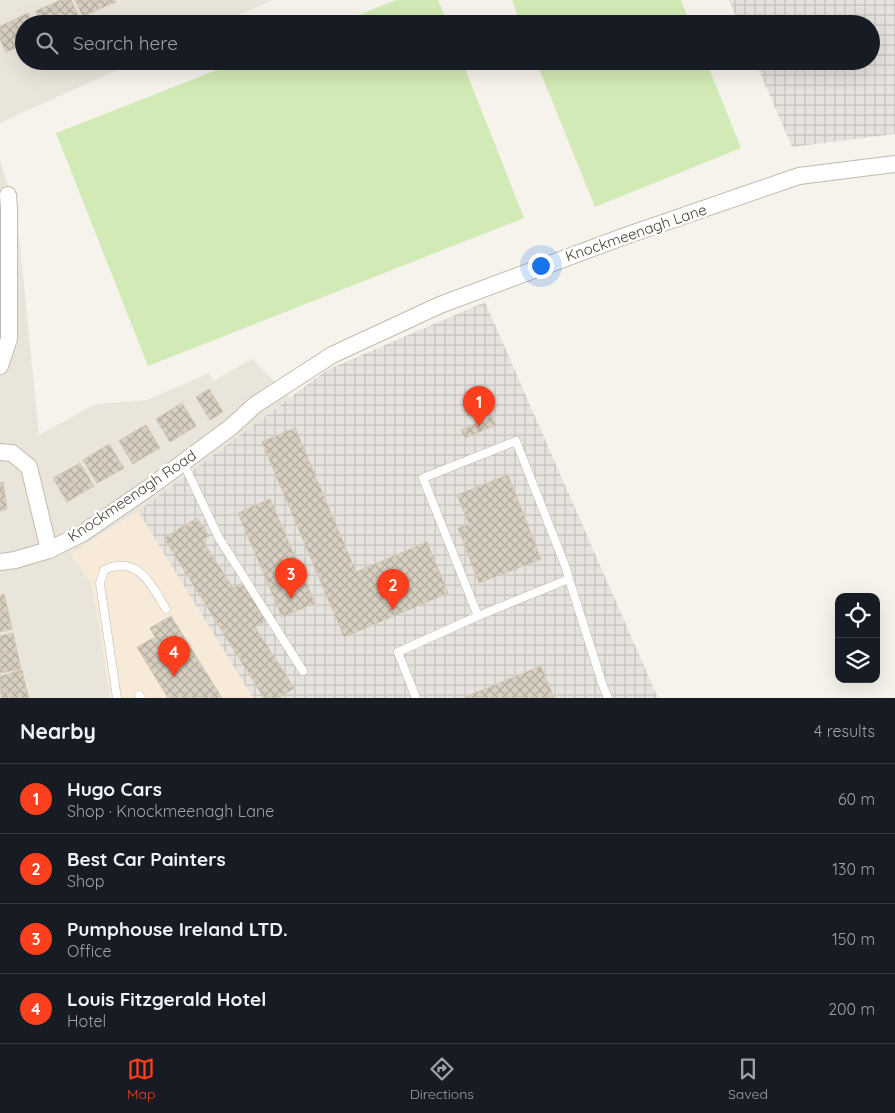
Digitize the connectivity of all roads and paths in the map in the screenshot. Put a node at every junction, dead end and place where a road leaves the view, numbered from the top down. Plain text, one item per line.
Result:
1 (895, 164) edge
2 (8, 195) dead end
3 (0, 366) edge
4 (231, 427) joint
5 (0, 452) edge
6 (183, 462) junction
7 (49, 550) junction
8 (0, 562) edge
9 (569, 579) junction
10 (166, 609) dead end
11 (478, 616) junction
12 (303, 671) dead end
13 (117, 698) edge
14 (416, 698) edge
15 (608, 698) edge

1 - 4 street, Knockmeenagh Lane
2 - 3 street
4 - 6 street, Knockmeenagh Road
5 - 7 street
6 - 7 street, Knockmeenagh Road
6 - 12 lane
7 - 8 street, Knockmeenagh Road
9 - 11 lane
9 - 11 lane
9 - 15 lane
10 - 13 lane
11 - 14 lane

